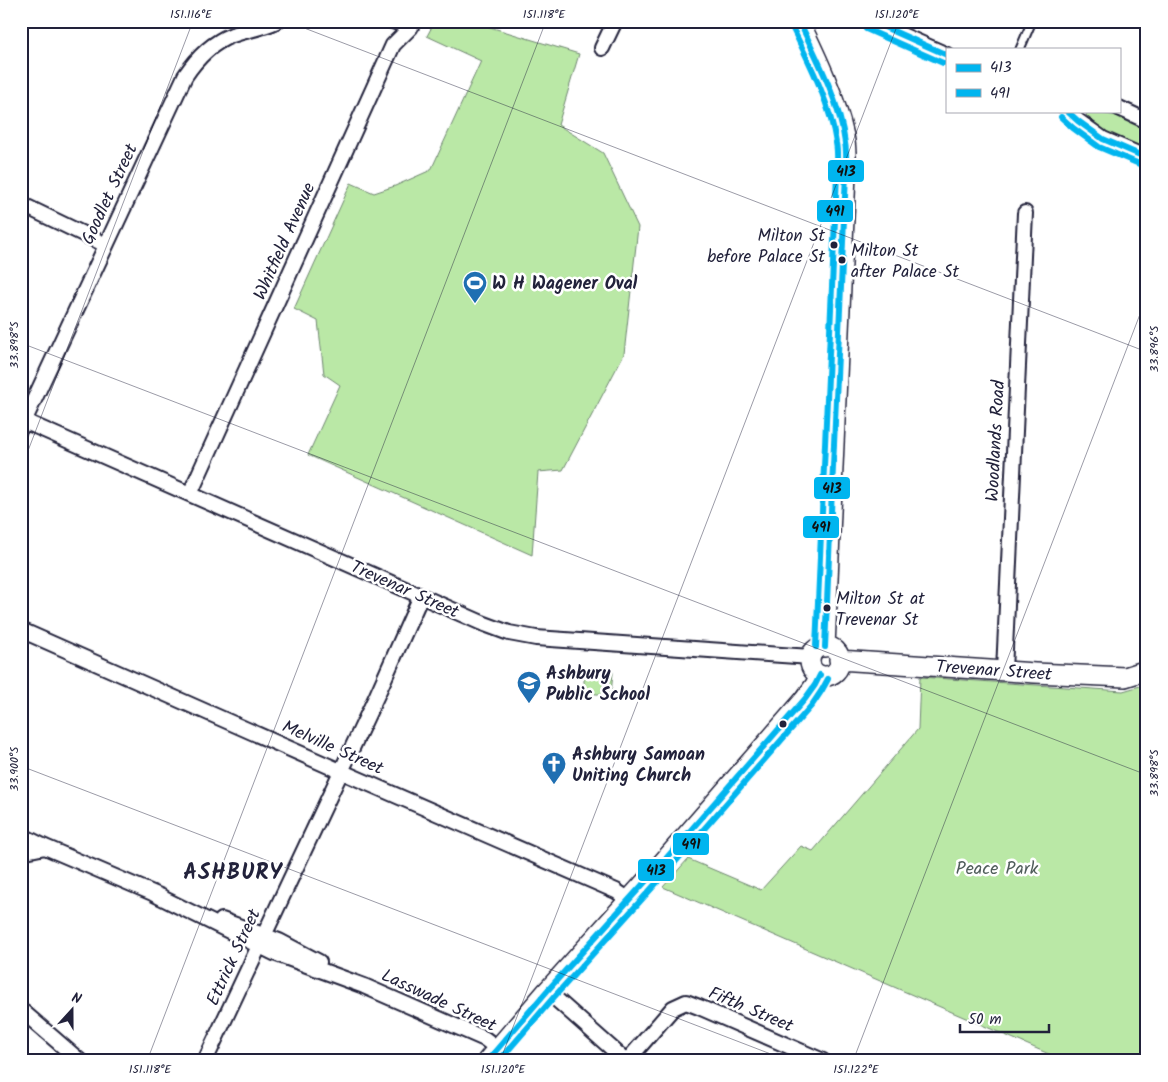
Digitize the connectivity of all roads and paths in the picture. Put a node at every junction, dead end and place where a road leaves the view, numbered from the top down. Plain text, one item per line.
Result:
1 (277, 21) edge
2 (392, 21) edge
3 (615, 21) edge
4 (799, 21) edge
5 (870, 21) edge
6 (1032, 21) edge
7 (413, 24) edge
8 (602, 48) dead end
9 (1020, 48) edge
10 (946, 55) edge
11 (1120, 108) edge
12 (1068, 112) edge
13 (1147, 121) edge
14 (1147, 158) edge
15 (21, 204) edge
16 (1025, 213) dead end
17 (106, 245) junction
18 (23, 425) edge
19 (190, 494) junction
20 (421, 596) junction
21 (21, 630) edge
22 (818, 652) junction
23 (839, 660) junction
24 (1004, 670) junction
25 (1147, 670) edge
26 (820, 675) junction
27 (340, 771) junction
28 (21, 835) edge
29 (45, 848) junction
30 (21, 852) edge
31 (628, 899) junction
32 (261, 941) junction
33 (547, 991) junction
34 (21, 1010) edge
35 (493, 1055) edge
36 (80, 1061) edge
37 (205, 1061) edge
38 (626, 1061) edge
39 (823, 1061) edge

1 - 17 street, Goodlet Street
2 - 7 street, Whitfield Avenue
3 - 8 street
4 - 22 main road
5 - 10 street
6 - 9 lane
7 - 19 street, Whitfield Avenue
11 - 13 street
12 - 14 street
15 - 17 street
16 - 24 street, Woodlands Road
17 - 18 street, Goodlet Street
18 - 19 street, Trevenar Street
19 - 20 street, Trevenar Street
20 - 22 street, Trevenar Street
20 - 27 street, Ettrick Street
21 - 27 street, Melville Street
22 - 23 main road
22 - 26 main road
23 - 24 main road, Trevenar Street
23 - 26 main road
24 - 25 main road, Trevenar Street
26 - 31 main road
27 - 31 street, Melville Street
27 - 32 street, Ettrick Street
28 - 29 street, Lasswade Street
29 - 30 street
29 - 32 street, Lasswade Street
31 - 33 main road
32 - 35 street, Lasswade Street
32 - 37 street, Ettrick Street
33 - 35 main road
33 - 38 street
34 - 36 street
38 - 39 street, Fifth Street

